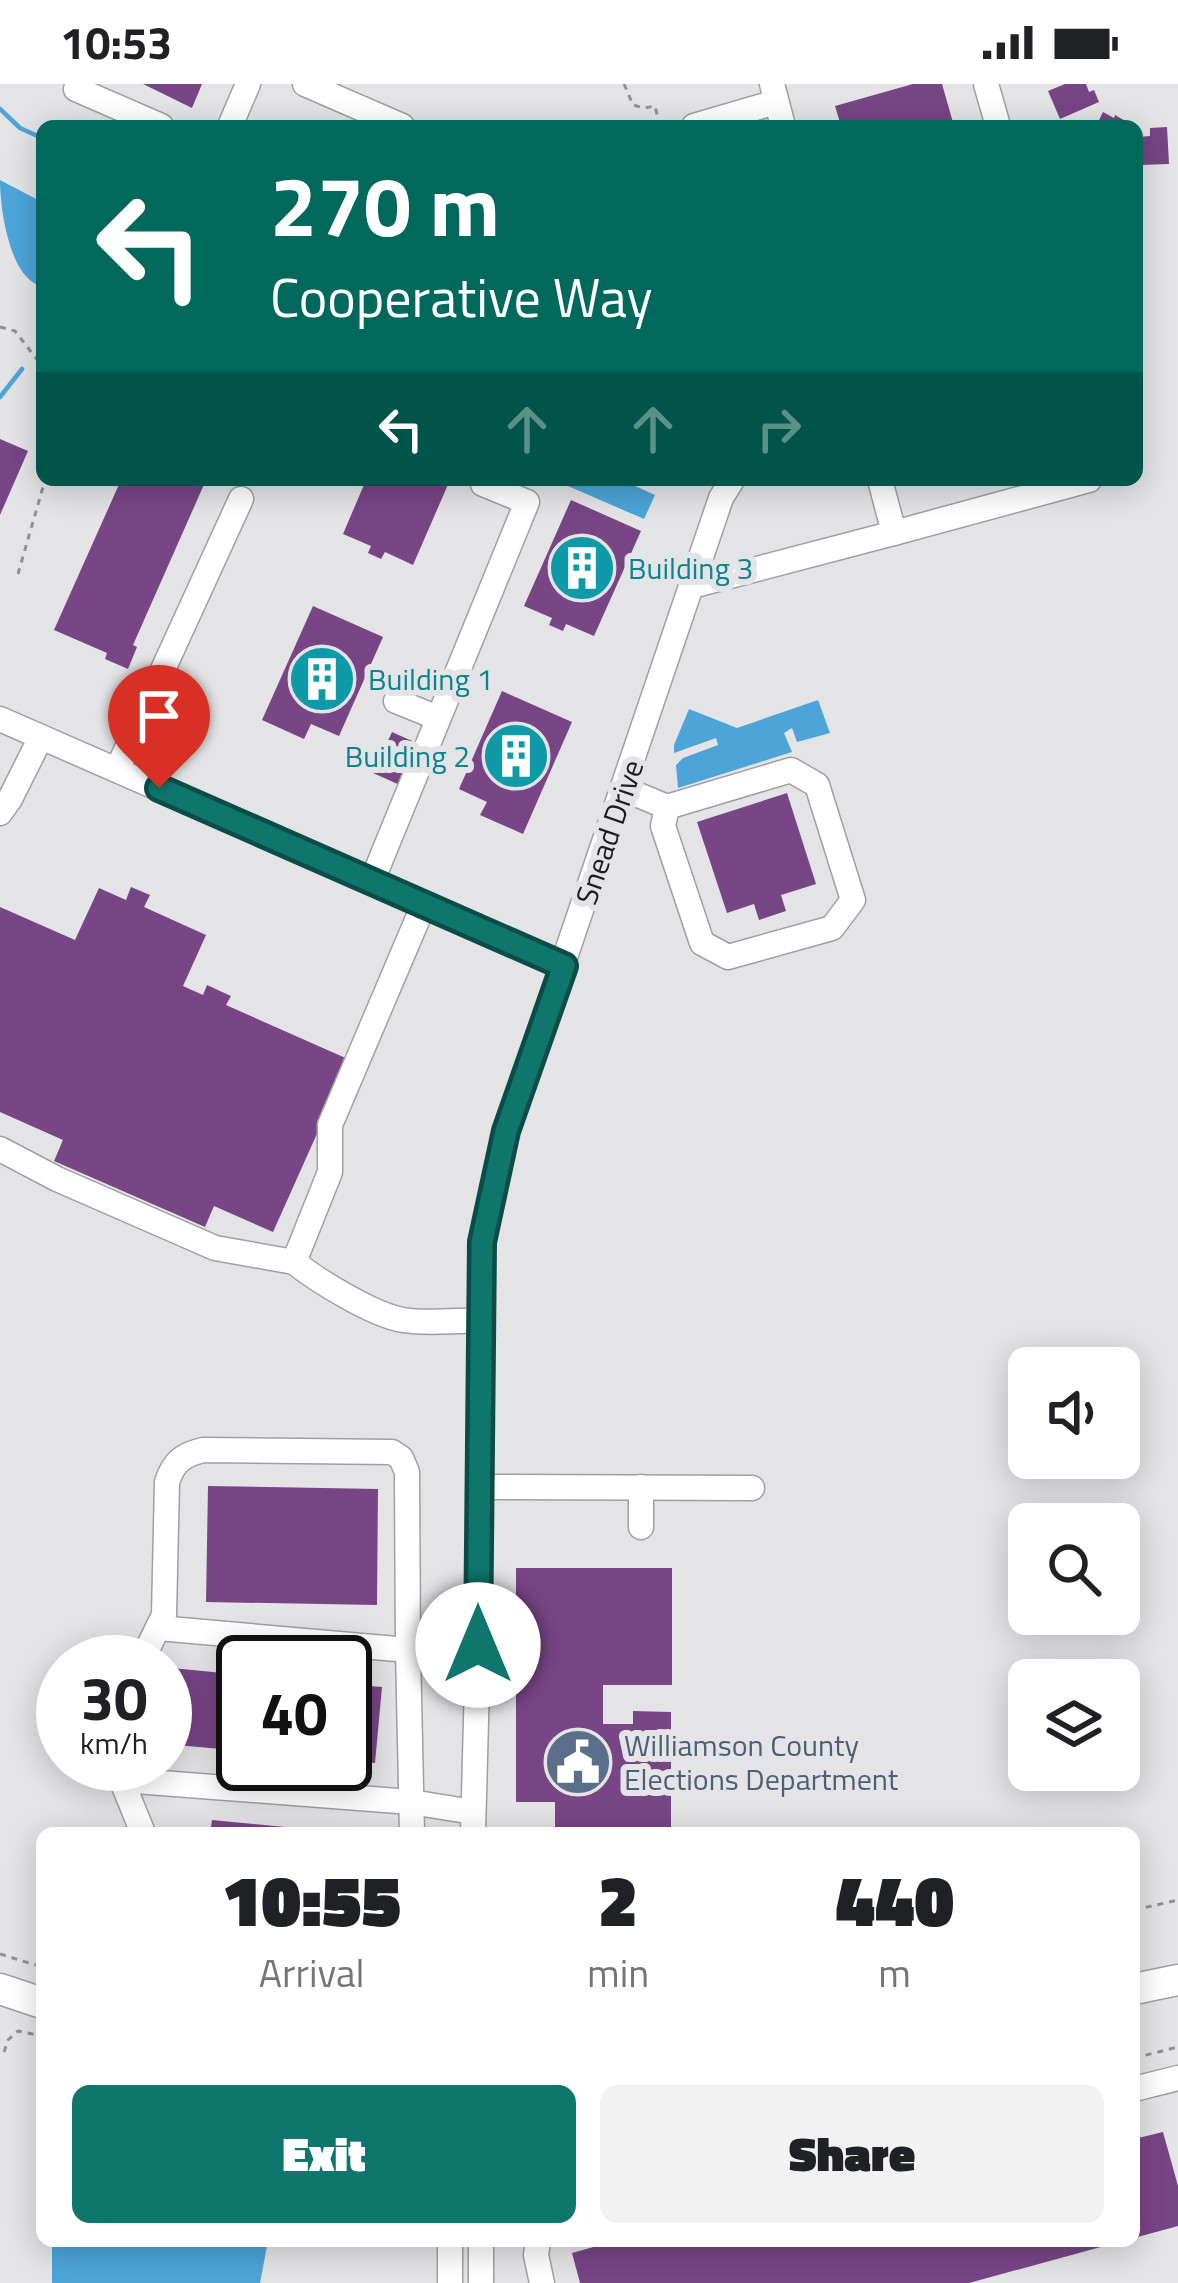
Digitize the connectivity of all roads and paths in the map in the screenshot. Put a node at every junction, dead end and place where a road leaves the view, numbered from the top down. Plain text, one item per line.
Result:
1 (248, 84) edge
2 (305, 84) edge
3 (624, 84) edge
4 (986, 84) edge
5 (73, 86) edge
6 (777, 104) edge
7 (148, 120) edge
8 (233, 120) edge
9 (388, 120) edge
10 (658, 120) edge
11 (717, 120) edge
12 (996, 120) edge
13 (0, 327) edge
14 (36, 358) edge
15 (43, 486) edge
16 (488, 486) edge
17 (728, 486) edge
18 (882, 486) edge
19 (1067, 486) edge
20 (241, 499) dead end
21 (894, 533) junction
22 (17, 574) dead end
23 (692, 586) junction
24 (396, 701) dead end
25 (438, 718) junction
26 (0, 719) edge
27 (40, 737) junction
28 (117, 770) junction
29 (624, 788) junction
30 (667, 807) junction
31 (0, 813) edge
32 (372, 881) junction
33 (424, 904) junction
34 (564, 966) junction
35 (0, 1149) edge
36 (294, 1262) junction
37 (480, 1321) junction
38 (479, 1487) junction
39 (641, 1487) junction
40 (752, 1488) dead end
41 (641, 1527) dead end
42 (158, 1628) junction
43 (154, 1635) edge
44 (478, 1645) junction
45 (408, 1650) junction
46 (192, 1779) edge
47 (126, 1791) edge
48 (412, 1802) junction
49 (473, 1822) edge
50 (141, 1827) edge
51 (412, 1827) edge
52 (1178, 1900) edge
53 (1140, 1909) edge
54 (0, 1954) edge
55 (36, 1964) edge
56 (1178, 1980) edge
57 (1140, 1988) edge
58 (1, 1993) edge
59 (36, 2002) edge
60 (36, 2035) edge
61 (1178, 2047) edge
62 (4, 2052) dead end
63 (1140, 2056) edge
64 (1178, 2078) edge
65 (1140, 2088) edge
66 (450, 2247) edge
67 (481, 2247) edge
68 (537, 2247) edge
69 (450, 2283) edge
70 (481, 2283) edge
71 (542, 2283) edge

1 - 8 street
2 - 9 street
3 - 10 path
4 - 12 street
5 - 7 street
6 - 11 street
13 - 14 path
15 - 22 path
16 - 25 street
17 - 23 street, Snead Drive
18 - 21 street
19 - 21 street
20 - 28 street
21 - 23 street
23 - 29 street, Snead Drive
24 - 25 street
25 - 32 street
26 - 27 street
27 - 28 street
27 - 31 street
28 - 32 street
29 - 30 street
29 - 34 street, Snead Drive
30 - 30 street
32 - 33 street
33 - 34 street
33 - 36 street
34 - 37 street, Snead Drive
35 - 36 street
36 - 37 street
37 - 38 street, Snead Drive
38 - 39 street
38 - 44 street, Snead Drive
39 - 40 street
39 - 41 street
42 - 43 street
42 - 45 street
42 - 45 street
44 - 45 street
44 - 49 street, Snead Drive
45 - 48 street
46 - 48 street
47 - 50 street
48 - 49 street
48 - 51 street
52 - 53 path
54 - 55 path
56 - 57 main road
58 - 59 main road
60 - 62 path
61 - 63 path
64 - 65 street
66 - 69 street
67 - 70 street
68 - 71 street

